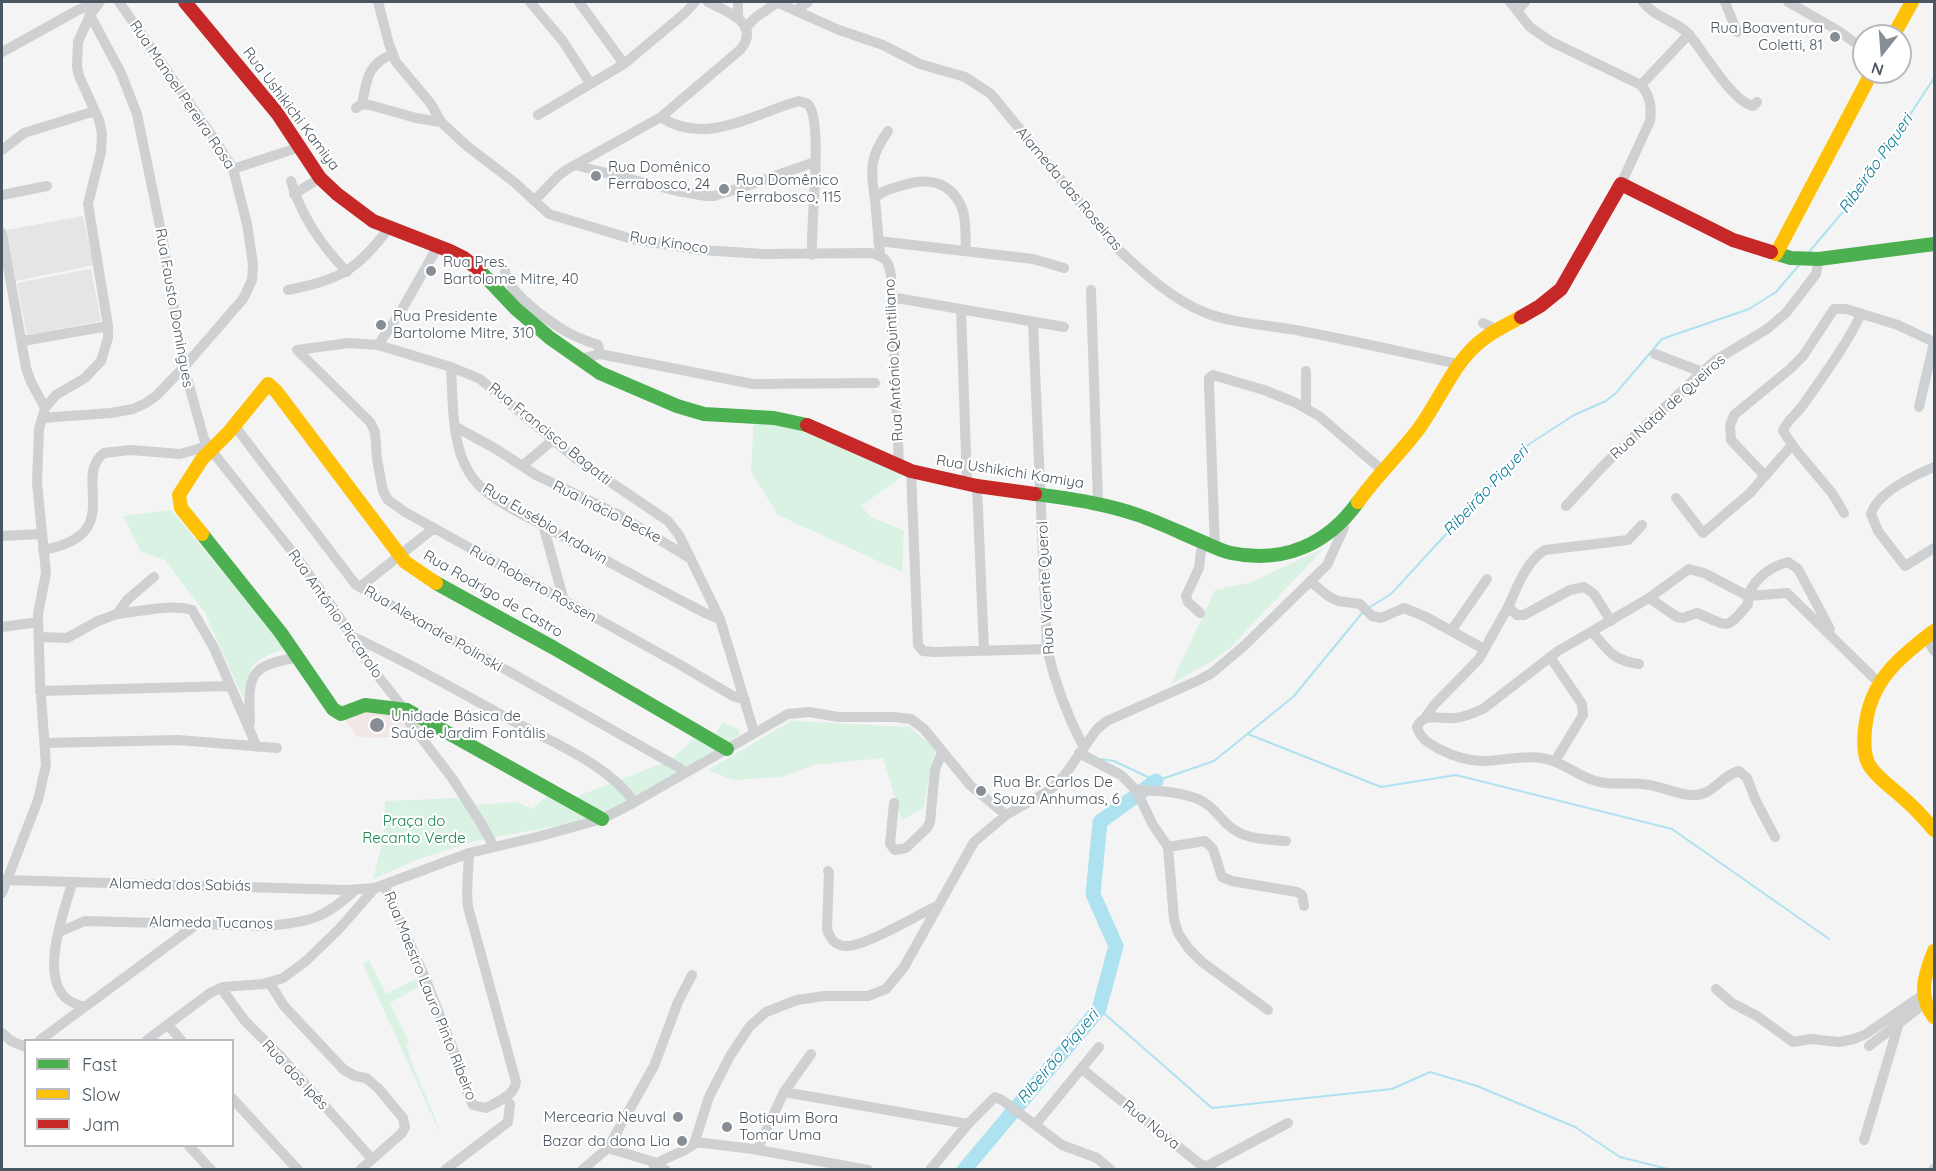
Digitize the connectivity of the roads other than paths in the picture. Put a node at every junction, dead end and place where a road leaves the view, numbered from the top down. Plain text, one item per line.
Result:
1 (99, 2) edge
2 (119, 2) edge
3 (185, 2) edge
4 (378, 2) edge
5 (530, 2) edge
6 (579, 2) edge
7 (695, 2) edge
8 (708, 2) edge
9 (738, 2) edge
10 (777, 2) edge
11 (808, 2) edge
12 (1525, 2) edge
13 (1643, 2) edge
14 (1725, 2) edge
15 (1788, 2) edge
16 (1912, 2) edge
17 (1513, 6) edge
18 (796, 10) junction
19 (90, 15) junction
20 (738, 17) junction
21 (1900, 24) edge
22 (745, 28) junction
23 (1737, 33) dead end
24 (1689, 34) junction
25 (1852, 41) edge
26 (2, 52) edge
27 (392, 54) junction
28 (624, 64) junction
29 (590, 83) junction
30 (1866, 84) edge
31 (1641, 85) junction
32 (1757, 102) dead end
33 (95, 111) junction
34 (538, 115) dead end
35 (661, 117) junction
36 (441, 122) junction
37 (888, 131) dead end
38 (300, 147) junction
39 (2, 150) edge
40 (815, 162) junction
41 (575, 165) junction
42 (233, 169) junction
43 (320, 178) junction
44 (291, 181) dead end
45 (1621, 184) junction
46 (47, 186) dead end
47 (294, 194) junction
48 (2, 195) edge
49 (875, 199) junction
50 (534, 201) junction
51 (389, 228) junction
52 (2, 233) edge
53 (878, 241) junction
54 (1935, 244) edge
55 (438, 246) junction
56 (966, 250) junction
57 (1776, 254) junction
58 (812, 255) junction
59 (880, 255) junction
60 (1817, 259) junction
61 (1064, 268) dead end
62 (505, 271) dead end
63 (347, 272) junction
64 (288, 290) dead end
65 (1091, 290) dead end
66 (891, 297) junction
67 (961, 309) junction
68 (1861, 314) junction
69 (1033, 323) junction
70 (1483, 323) dead end
71 (108, 326) junction
72 (1064, 327) dead end
73 (1496, 329) junction
74 (22, 341) junction
75 (1935, 342) edge
76 (378, 345) junction
77 (600, 354) junction
78 (1655, 354) dead end
79 (580, 359) junction
80 (1459, 364) junction
81 (183, 368) junction
82 (451, 368) junction
83 (1306, 371) dead end
84 (1702, 372) junction
85 (875, 383) dead end
86 (1919, 407) dead end
87 (1306, 408) junction
88 (43, 413) junction
89 (234, 425) junction
90 (374, 427) joint
91 (456, 427) junction
92 (553, 440) junction
93 (1792, 445) junction
94 (210, 448) junction
95 (522, 466) junction
96 (1935, 466) edge
97 (905, 468) junction
98 (1382, 470) junction
99 (1765, 476) junction
100 (972, 485) junction
101 (1042, 495) junction
102 (1676, 498) dead end
103 (1098, 503) junction
104 (1566, 506) dead end
105 (1844, 513) dead end
106 (1343, 520) junction
107 (543, 525) junction
108 (1642, 525) dead end
109 (434, 528) junction
110 (42, 534) junction
111 (2, 536) edge
112 (1208, 546) junction
113 (1935, 548) edge
114 (43, 550) junction
115 (401, 556) junction
116 (691, 559) junction
117 (154, 577) dead end
118 (1487, 579) dead end
119 (1310, 581) junction
120 (360, 587) junction
121 (1748, 596) junction
122 (1649, 598) junction
123 (564, 601) junction
124 (1508, 607) junction
125 (1200, 613) dead end
126 (117, 614) junction
127 (720, 619) junction
128 (1611, 621) junction
129 (38, 622) junction
130 (2, 627) edge
131 (1451, 631) junction
132 (1592, 632) junction
133 (1930, 635) edge
134 (351, 636) junction
135 (39, 637) junction
136 (1836, 640) junction
137 (1047, 649) junction
138 (1484, 649) junction
139 (984, 651) junction
140 (1935, 651) edge
141 (299, 657) junction
142 (1550, 657) junction
143 (1640, 664) dead end
144 (1879, 683) junction
145 (230, 686) junction
146 (40, 690) junction
147 (745, 700) junction
148 (403, 710) junction
149 (1425, 718) junction
150 (250, 730) junction
151 (754, 732) junction
152 (45, 743) junction
153 (257, 747) junction
154 (277, 748) dead end
155 (727, 749) junction
156 (1081, 750) junction
157 (942, 752) junction
158 (1555, 761) junction
159 (685, 772) junction
160 (1136, 790) junction
161 (634, 802) junction
162 (894, 803) dead end
163 (1006, 815) junction
164 (602, 819) junction
165 (1935, 830) edge
166 (1775, 837) dead end
167 (1286, 841) dead end
168 (494, 847) junction
169 (1168, 847) junction
170 (469, 853) junction
171 (828, 871) dead end
172 (6, 880) junction
173 (72, 883) junction
174 (380, 887) junction
175 (355, 890) junction
176 (2, 893) edge
177 (937, 906) junction
178 (1304, 906) dead end
179 (197, 924) junction
180 (59, 932) junction
181 (1935, 951) edge
182 (692, 975) dead end
183 (269, 982) junction
184 (221, 988) junction
185 (1716, 989) dead end
186 (1924, 999) junction
187 (84, 1007) junction
188 (1269, 1010) dead end
189 (1935, 1017) edge
190 (1899, 1023) junction
191 (168, 1026) junction
192 (2, 1033) edge
193 (43, 1039) edge
194 (150, 1039) edge
195 (179, 1039) edge
196 (6, 1044) edge
197 (1869, 1046) dead end
198 (24, 1047) edge
199 (1099, 1047) dead end
200 (811, 1054) dead end
201 (1082, 1069) junction
202 (784, 1092) junction
203 (234, 1100) edge
204 (510, 1104) dead end
205 (1288, 1123) dead end
206 (968, 1124) junction
207 (1035, 1125) junction
208 (1864, 1140) dead end
209 (695, 1142) junction
210 (190, 1147) edge
211 (608, 1148) junction
212 (758, 1150) junction
213 (372, 1159) junction
214 (658, 1167) edge
215 (211, 1170) edge
216 (298, 1170) edge
217 (360, 1170) edge
218 (445, 1170) edge
219 (582, 1170) edge
220 (868, 1170) edge
221 (930, 1170) edge
222 (1112, 1170) edge

1 - 19 street
1 - 26 street
2 - 42 street, Rua Manoel Pereira Rosa
3 - 38 main road, Rua Ushikichi Kamiya
4 - 27 street, Rua Kinoco
5 - 29 street
6 - 28 street
7 - 28 street
8 - 20 street
9 - 20 street
10 - 18 street, Alameda das Roseiras
10 - 22 street
11 - 18 street
12 - 17 street
13 - 24 street
14 - 23 street
15 - 25 street
16 - 21 main road
17 - 31 street
18 - 80 street, Alameda das Roseiras
19 - 33 street
19 - 81 street, Rua Fausto Domingues
20 - 22 street
22 - 35 street
24 - 31 street
24 - 32 street
27 - 36 street, Rua Kinoco
27 - 36 street
28 - 29 street
29 - 34 street
30 - 57 main road
31 - 45 street
33 - 39 street
33 - 71 street
35 - 40 street
35 - 41 street
36 - 50 street, Rua Kinoco
37 - 49 street, Rua Antônio Quintiliano
38 - 42 street
38 - 43 main road, Rua Ushikichi Kamiya
40 - 41 street
40 - 58 street
41 - 50 street
42 - 81 street, Rua Manoel Pereira Rosa
43 - 47 street
43 - 51 main road, Rua Ushikichi Kamiya
44 - 47 street
45 - 57 main road
45 - 73 main road, Rua Ushikichi Kamiya
46 - 48 street
47 - 63 street
49 - 53 street, Rua Antônio Quintiliano
49 - 56 street
50 - 58 street, Rua Kinoco
51 - 55 main road, Rua Ushikichi Kamiya
51 - 63 street
52 - 74 street
53 - 56 street
53 - 59 street, Rua Antônio Quintiliano
54 - 60 main road
55 - 76 street
55 - 79 main road, Rua Ushikichi Kamiya
56 - 61 street
57 - 60 main road
58 - 59 street
59 - 66 street, Rua Antônio Quintiliano
60 - 84 street, Rua Natal de Queiros
62 - 77 street
63 - 64 street
65 - 103 street
66 - 67 street
66 - 97 street, Rua Antônio Quintiliano
67 - 69 street
67 - 100 street
68 - 75 street
68 - 93 street
68 - 99 street
69 - 72 street
69 - 101 street, Rua Vicente Querol
70 - 73 street
71 - 74 street
71 - 88 street
73 - 80 main road, Rua Ushikichi Kamiya
74 - 88 street
75 - 86 street
76 - 82 street, Rua Francisco Bagatti
76 - 90 street, Rua Francisco Bagatti
77 - 79 street
77 - 85 street
78 - 84 street
79 - 97 main road, Rua Ushikichi Kamiya
80 - 98 main road, Rua Ushikichi Kamiya
81 - 88 street, Rua Manoel Pereira Rosa
81 - 94 street, Rua Fausto Domingues
82 - 91 street, Rua Eusébio Ardavin
82 - 92 street, Rua Francisco Bagatti
83 - 87 street
84 - 104 street, Rua Natal de Queiros
87 - 98 street
87 - 112 street
88 - 110 street
89 - 94 main road
89 - 115 main road, Rua Rodrigo de Castro
89 - 120 street, Rua Alexandre Polinski
90 - 109 street, Rua Roberto Rossen
91 - 95 street, Rua Inácio Becke
91 - 107 street, Rua Eusébio Ardavin
92 - 95 street
92 - 116 street, Rua Francisco Bagatti
93 - 99 street
93 - 105 street
94 - 114 street
94 - 134 street, Rua Antônio Piccarolo
94 - 141 main road
95 - 116 street, Rua Inácio Becke
96 - 113 street
97 - 100 main road, Rua Ushikichi Kamiya
97 - 139 street, Rua Antônio Quintiliano
98 - 106 main road, Rua Ushikichi Kamiya
99 - 102 street
100 - 101 main road, Rua Ushikichi Kamiya
100 - 139 street
101 - 103 main road, Rua Ushikichi Kamiya
101 - 137 street, Rua Vicente Querol
103 - 112 main road, Rua Ushikichi Kamiya
106 - 112 main road, Rua Ushikichi Kamiya
106 - 119 street
107 - 123 street
107 - 127 street, Rua Eusébio Ardavin
108 - 124 street
109 - 115 street
109 - 123 street, Rua Roberto Rossen
110 - 111 street
110 - 114 street
112 - 125 street
114 - 129 street
115 - 120 street
115 - 155 main road, Rua Rodrigo de Castro
116 - 127 street
117 - 126 street
118 - 131 street
119 - 131 street
119 - 156 street
120 - 159 street, Rua Alexandre Polinski
121 - 122 street
121 - 122 street
121 - 136 street
121 - 136 street
122 - 128 street
123 - 147 street, Rua Roberto Rossen
124 - 128 street
124 - 138 street
126 - 135 street
126 - 145 street
127 - 147 street
128 - 132 street
129 - 130 street
129 - 135 street
131 - 138 street
132 - 142 street
132 - 143 street
133 - 140 street
133 - 144 main road
134 - 148 street, Rua Antônio Piccarolo
134 - 161 street
135 - 146 street
136 - 144 street
137 - 139 street
137 - 156 street, Rua Vicente Querol
138 - 149 street
141 - 148 main road
141 - 150 street
142 - 149 street
142 - 158 street
144 - 165 main road
145 - 146 street
145 - 150 street
146 - 152 street
147 - 151 street
148 - 164 main road
148 - 168 street, Rua Antônio Piccarolo
149 - 158 street
150 - 153 street
151 - 155 street
151 - 157 street
152 - 153 street
152 - 172 street
153 - 154 street
155 - 159 street
156 - 160 street
156 - 163 street
157 - 162 street
157 - 163 street
158 - 166 street
159 - 161 street
160 - 167 street
160 - 169 street
161 - 164 street
163 - 177 street
164 - 168 street
168 - 170 street
169 - 178 street
169 - 188 street
170 - 174 street
170 - 174 street, Rua Maestro Lauro Pinto Ribeiro
171 - 177 street
172 - 173 street, Alameda dos Sabiás
172 - 176 street
173 - 175 street, Alameda dos Sabiás
173 - 180 street
174 - 175 street, Alameda dos Sabiás
174 - 183 street
175 - 179 street, Alameda Tucanos
177 - 209 street
179 - 180 street, Alameda Tucanos
179 - 187 street
180 - 187 street
181 - 186 main road
182 - 211 street
183 - 184 street
183 - 213 street
184 - 191 street
184 - 213 street, Rua dos Ipês
185 - 186 street
186 - 189 main road
186 - 190 street
187 - 193 street
190 - 197 street
190 - 208 street
191 - 194 street
191 - 195 street
192 - 196 street
196 - 198 street
199 - 201 street
200 - 202 street
201 - 205 street, Rua Nova
201 - 207 street
202 - 206 street
202 - 212 street
203 - 216 street
204 - 218 street
206 - 207 street
206 - 221 street
207 - 222 street
209 - 212 street
209 - 214 street
210 - 215 street
211 - 214 street
211 - 219 street
212 - 220 street
213 - 217 street

